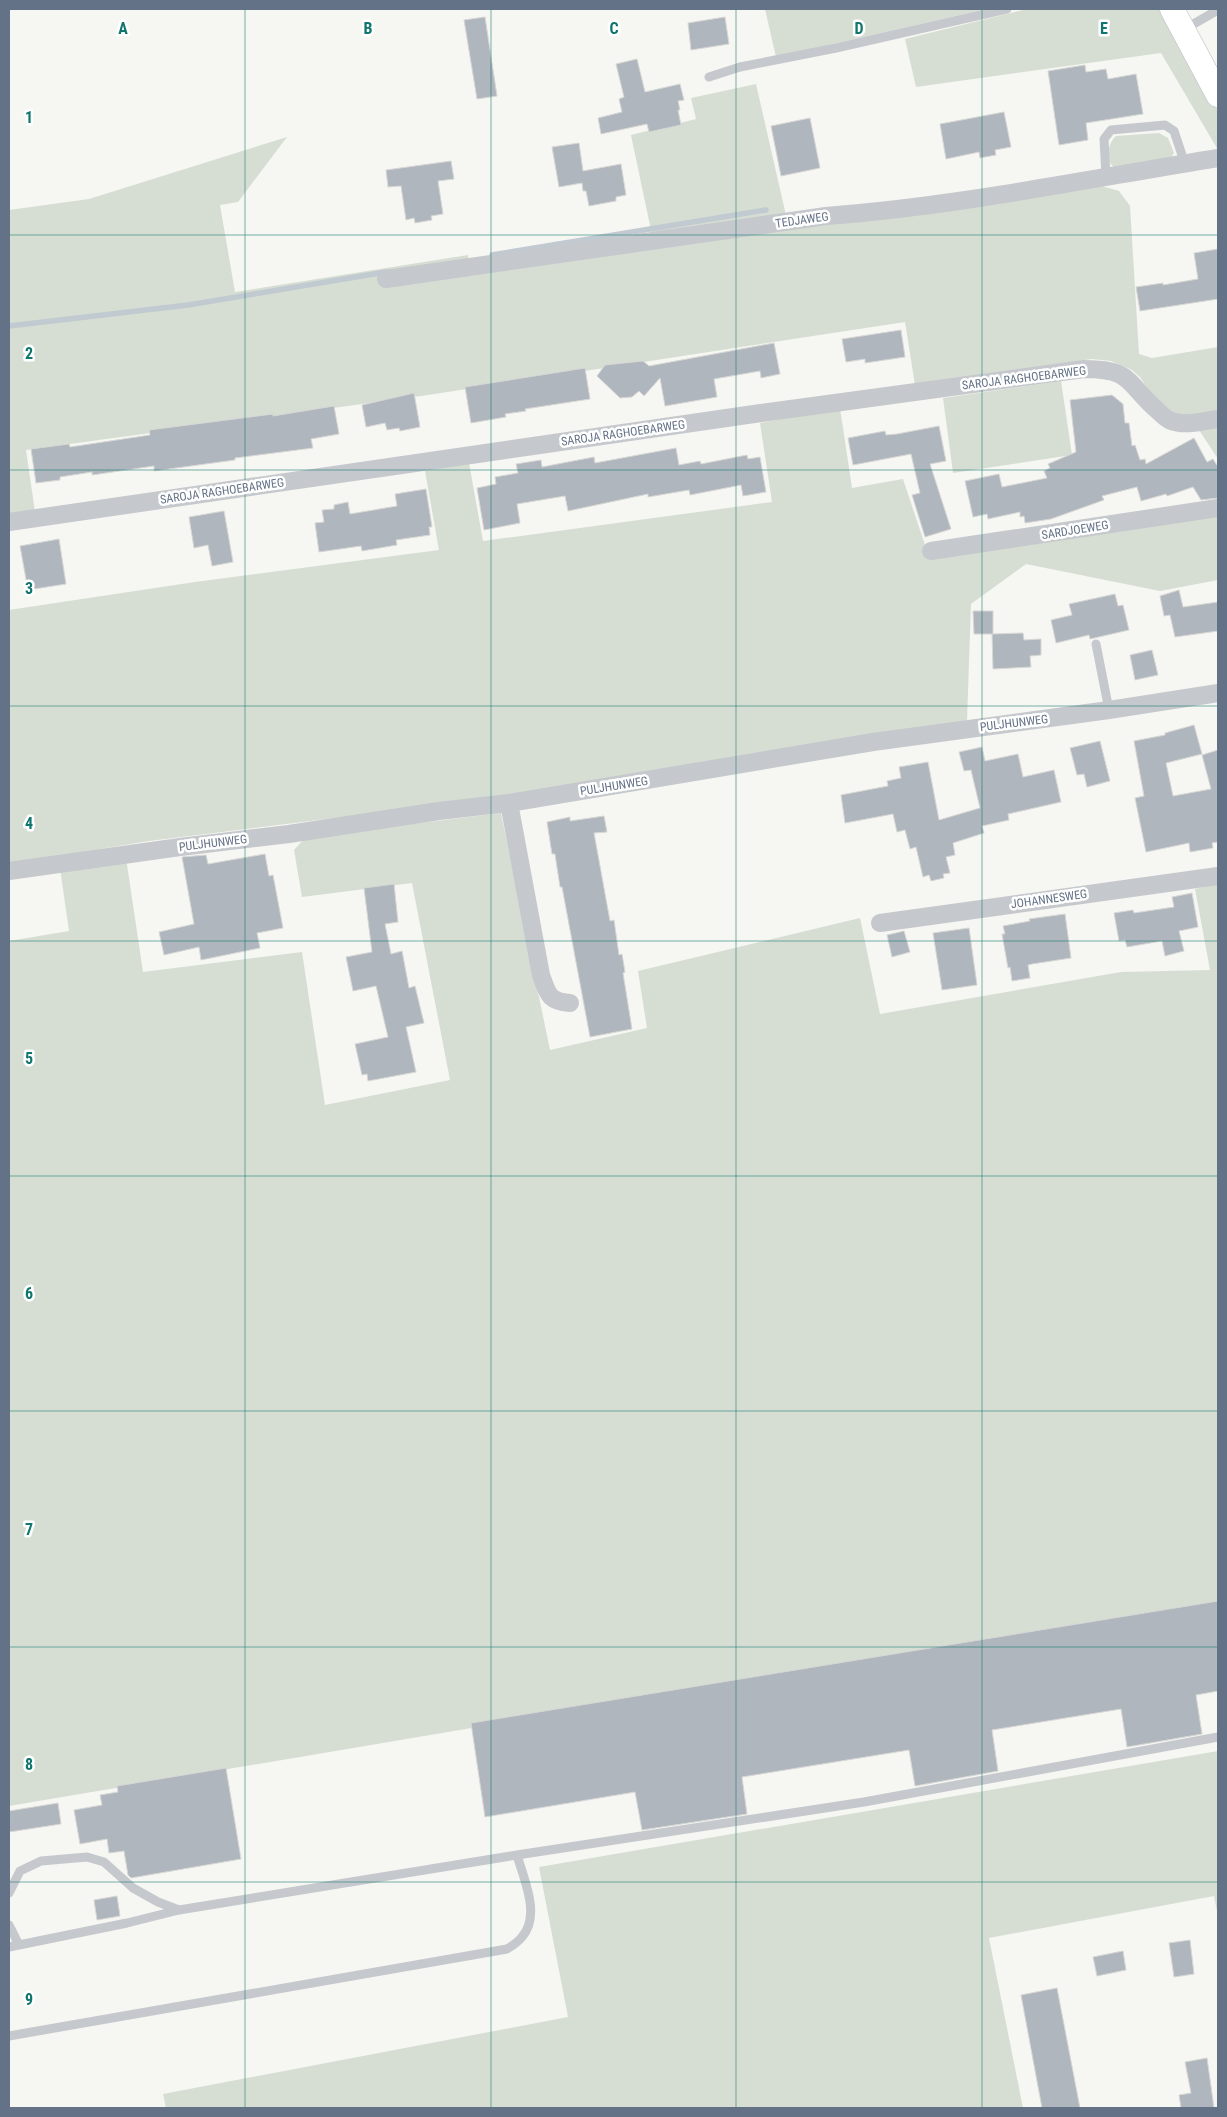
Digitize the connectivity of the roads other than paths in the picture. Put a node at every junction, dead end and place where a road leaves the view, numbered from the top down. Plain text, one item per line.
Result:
1 (1007, 9) edge
2 (1172, 9) edge
3 (1218, 10) edge
4 (1183, 30) junction
5 (709, 77) dead end
6 (1217, 90) edge
7 (1218, 158) edge
8 (1185, 164) junction
9 (1106, 176) junction
10 (386, 279) dead end
11 (1218, 419) edge
12 (1218, 508) edge
13 (9, 522) edge
14 (931, 551) dead end
15 (1096, 644) dead end
16 (1218, 693) edge
17 (1109, 710) junction
18 (509, 803) junction
19 (9, 871) edge
20 (1218, 876) edge
21 (880, 923) dead end
22 (570, 1003) dead end
23 (1218, 1737) edge
24 (517, 1855) junction
25 (9, 1893) edge
26 (179, 1910) junction
27 (9, 1926) edge
28 (18, 1945) junction
29 (9, 1947) edge
30 (9, 2036) edge

1 - 5 lane
2 - 4 street
3 - 4 lane
4 - 6 street
7 - 8 street, TEDJAWEG
8 - 9 street, TEDJAWEG
8 - 9 lane
9 - 10 street, TEDJAWEG
11 - 13 street, SAROJA RAGHOEBARWEG
12 - 14 street, SARDJOEWEG
15 - 17 lane
16 - 17 street, PULJHUNWEG
17 - 18 street, PULJHUNWEG
18 - 19 street, PULJHUNWEG
18 - 22 street
20 - 21 street, JOHANNESWEG
23 - 24 lane
24 - 26 lane
24 - 30 lane
25 - 26 lane
26 - 28 lane
27 - 28 lane
28 - 29 lane

